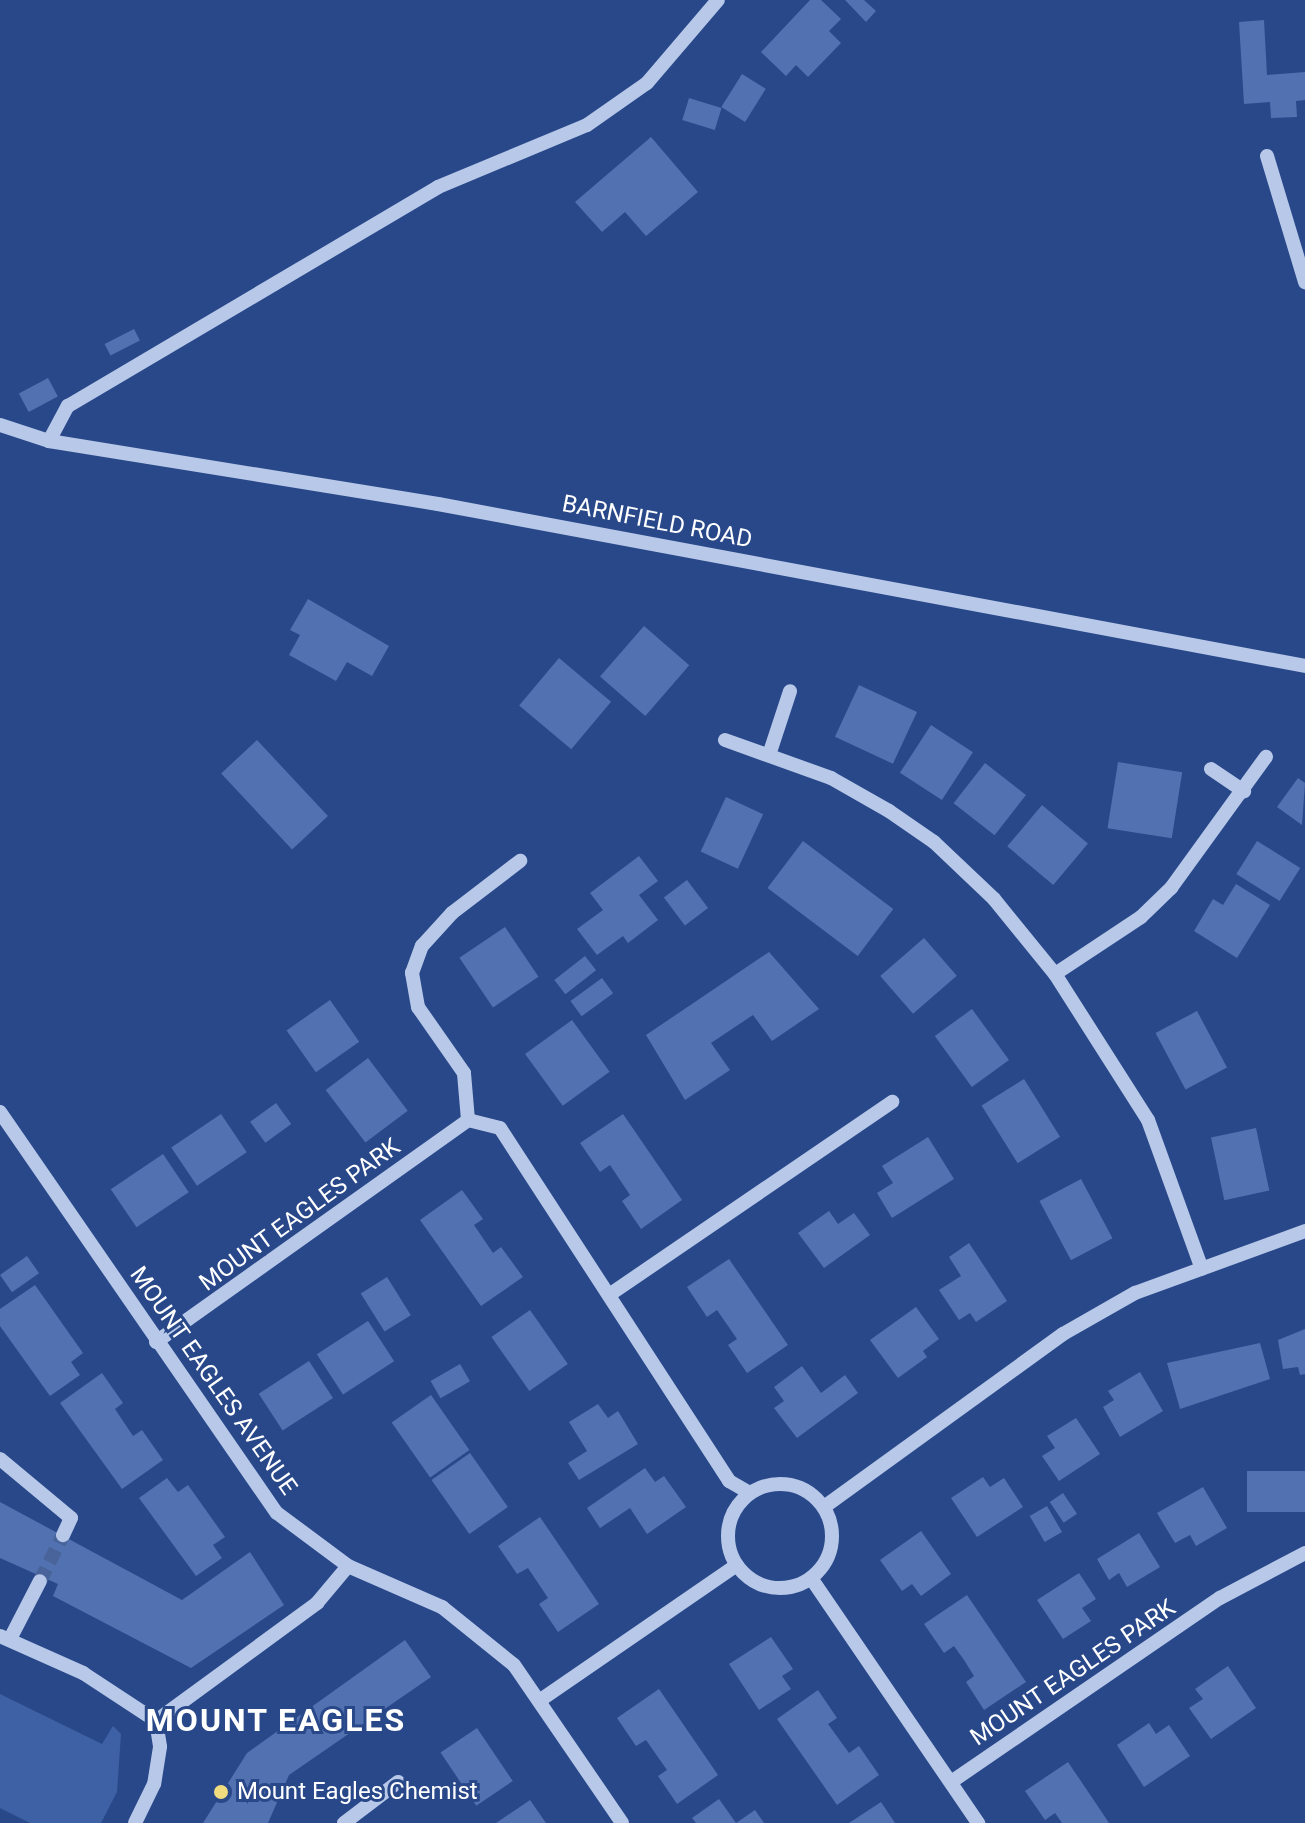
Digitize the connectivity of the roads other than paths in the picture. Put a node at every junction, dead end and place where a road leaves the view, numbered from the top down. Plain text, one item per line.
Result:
1 (718, 0) edge
2 (1267, 156) dead end
3 (1305, 282) edge
4 (0, 425) edge
5 (49, 441) junction
6 (1305, 666) edge
7 (790, 691) dead end
8 (725, 740) dead end
9 (770, 752) junction
10 (1266, 757) dead end
11 (1211, 769) dead end
12 (1244, 791) junction
13 (520, 861) dead end
14 (1055, 974) junction
15 (892, 1102) dead end
16 (3, 1119) edge
17 (468, 1120) junction
18 (1305, 1231) edge
19 (1202, 1269) junction
20 (609, 1295) junction
21 (156, 1342) junction
22 (0, 1459) edge
23 (750, 1493) junction
24 (824, 1507) junction
25 (63, 1535) tunnel mouth
26 (1305, 1553) edge
27 (737, 1565) junction
28 (348, 1566) junction
29 (811, 1578) junction
30 (40, 1581) tunnel mouth
31 (5, 1638) edge
32 (539, 1701) junction
33 (156, 1721) junction
34 (398, 1782) dead end
35 (951, 1782) junction
36 (135, 1823) edge
37 (344, 1823) edge
38 (622, 1823) edge
39 (978, 1823) edge

1 - 5 street
2 - 3 street
4 - 5 street, BARNFIELD ROAD
5 - 6 street, BARNFIELD ROAD
7 - 9 street
8 - 9 street
9 - 14 street
10 - 12 street
11 - 12 street
12 - 14 street
13 - 17 street
14 - 19 street
15 - 20 street
16 - 21 street, MOUNT EAGLES AVENUE
17 - 20 street
17 - 21 street, MOUNT EAGLES PARK
18 - 19 street
19 - 24 street
20 - 23 street
21 - 28 street, MOUNT EAGLES AVENUE
22 - 25 street
23 - 24 street
23 - 27 street
24 - 29 street
26 - 35 street, MOUNT EAGLES PARK
27 - 29 street
27 - 32 street
28 - 32 street, MOUNT EAGLES AVENUE
28 - 33 street
29 - 35 street
30 - 31 street
31 - 33 street
32 - 38 street, MOUNT EAGLES AVENUE
33 - 36 street
34 - 37 street
35 - 39 street

